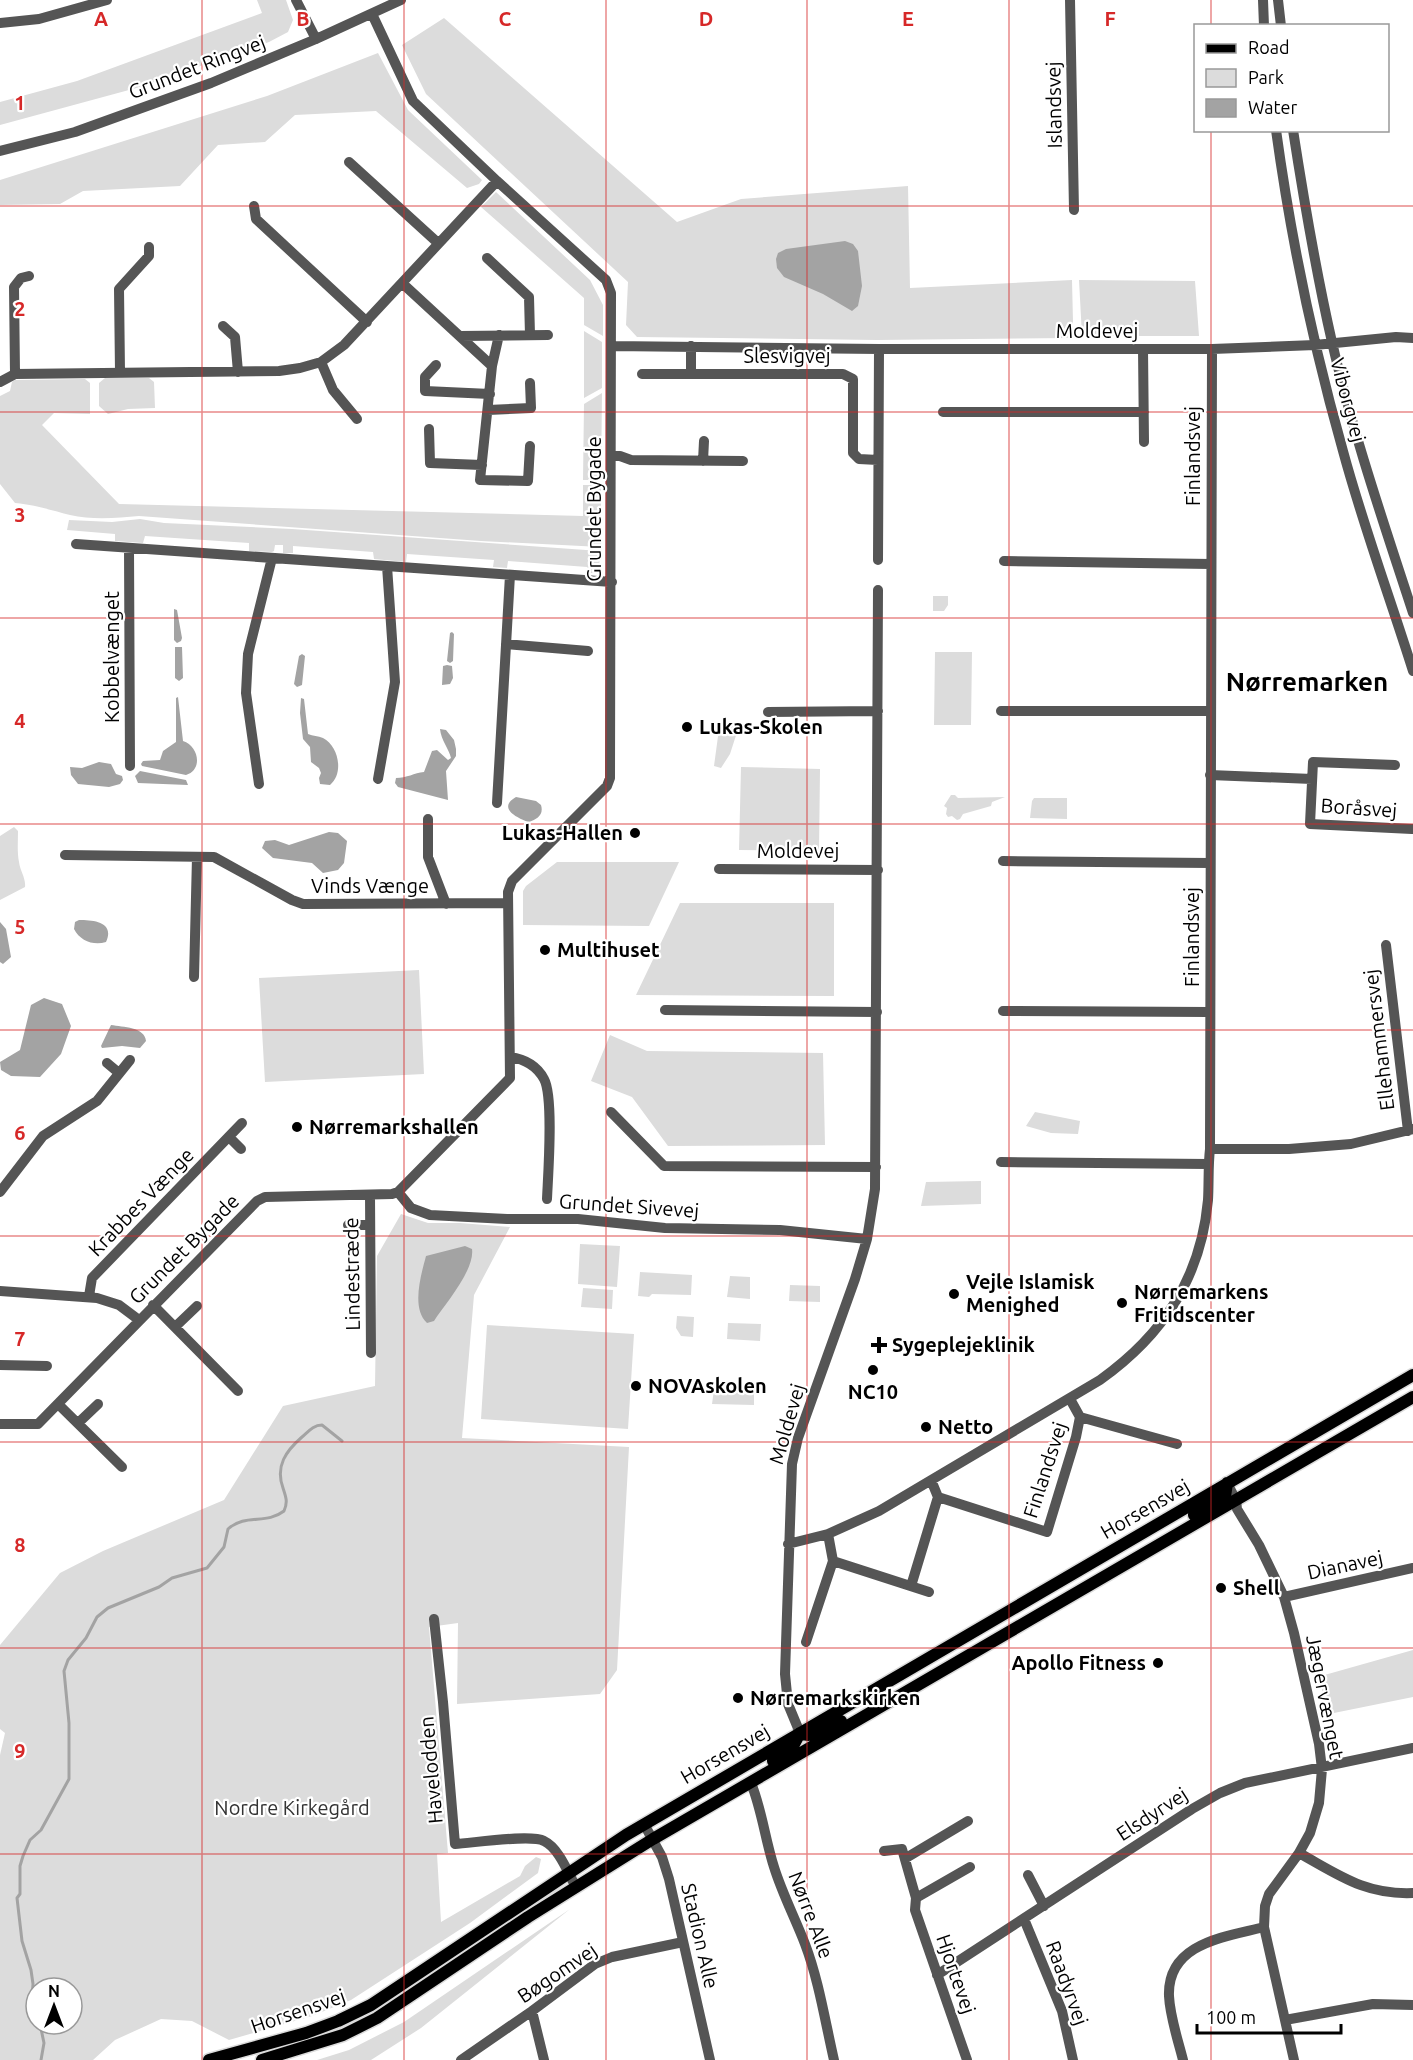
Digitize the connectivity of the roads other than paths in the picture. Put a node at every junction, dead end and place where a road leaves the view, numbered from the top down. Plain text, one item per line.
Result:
1 (107, 0) edge
2 (296, 0) edge
3 (401, 0) edge
4 (1070, 0) edge
5 (1263, 0) edge
6 (1278, 0) edge
7 (372, 14) junction
8 (0, 23) edge
9 (1264, 24) edge
10 (1281, 24) edge
11 (316, 39) junction
12 (1276, 132) edge
13 (1293, 132) edge
14 (0, 151) edge
15 (349, 162) dead end
16 (497, 181) junction
17 (254, 206) dead end
18 (1074, 210) dead end
19 (438, 243) junction
20 (149, 247) dead end
21 (487, 258) dead end
22 (29, 276) dead end
23 (402, 283) junction
24 (367, 322) junction
25 (223, 326) dead end
26 (548, 334) dead end
27 (499, 335) junction
28 (530, 335) junction
29 (460, 336) junction
30 (1413, 338) edge
31 (1332, 343) junction
32 (1315, 345) junction
33 (612, 346) junction
34 (691, 346) junction
35 (879, 349) junction
36 (1143, 349) junction
37 (1212, 349) junction
38 (321, 362) junction
39 (436, 365) dead end
40 (492, 366) junction
41 (120, 372) junction
42 (238, 372) junction
43 (15, 374) junction
44 (642, 374) dead end
45 (691, 374) junction
46 (0, 381) edge
47 (530, 382) dead end
48 (490, 394) junction
49 (488, 410) junction
50 (944, 412) dead end
51 (1144, 412) junction
52 (357, 419) dead end
53 (429, 429) dead end
54 (704, 441) dead end
55 (1144, 442) dead end
56 (530, 446) dead end
57 (612, 456) junction
58 (703, 460) junction
59 (878, 460) junction
60 (743, 461) dead end
61 (482, 465) junction
62 (76, 544) dead end
63 (129, 548) junction
64 (272, 558) junction
65 (878, 560) dead end
66 (1004, 561) dead end
67 (1211, 564) junction
68 (387, 566) junction
69 (510, 575) junction
70 (612, 582) junction
71 (878, 590) dead end
72 (1413, 614) edge
73 (506, 645) junction
74 (588, 651) dead end
75 (1413, 672) edge
76 (878, 711) junction
77 (1001, 711) dead end
78 (1211, 711) junction
79 (768, 712) dead end
80 (1395, 765) dead end
81 (130, 766) dead end
82 (1210, 775) junction
83 (378, 779) dead end
84 (1312, 779) junction
85 (259, 784) dead end
86 (497, 803) dead end
87 (428, 819) dead end
88 (1412, 829) edge
89 (65, 855) dead end
90 (197, 857) junction
91 (1003, 861) dead end
92 (1210, 863) junction
93 (719, 869) dead end
94 (878, 870) junction
95 (508, 903) junction
96 (446, 904) junction
97 (1386, 945) dead end
98 (194, 977) dead end
99 (665, 1010) dead end
100 (1003, 1011) dead end
101 (877, 1012) junction
102 (1209, 1012) junction
103 (510, 1057) junction
104 (130, 1060) dead end
105 (107, 1063) dead end
106 (119, 1073) junction
107 (612, 1112) dead end
108 (242, 1123) dead end
109 (1411, 1130) edge
110 (229, 1137) junction
111 (241, 1149) dead end
112 (1210, 1149) junction
113 (1001, 1162) dead end
114 (1208, 1164) junction
115 (876, 1167) junction
116 (0, 1192) edge
117 (398, 1192) junction
118 (370, 1195) junction
119 (547, 1199) dead end
120 (348, 1225) dead end
121 (370, 1225) junction
122 (867, 1239) junction
123 (0, 1291) edge
124 (88, 1296) junction
125 (153, 1305) junction
126 (197, 1306) dead end
127 (139, 1320) junction
128 (175, 1328) junction
129 (371, 1353) dead end
130 (0, 1365) edge
131 (47, 1366) dead end
132 (1413, 1375) edge
133 (238, 1391) dead end
134 (1413, 1397) edge
135 (1070, 1399) junction
136 (58, 1404) junction
137 (98, 1404) dead end
138 (1080, 1417) junction
139 (78, 1423) junction
140 (0, 1424) edge
141 (1319, 1430) junction
142 (1177, 1444) dead end
143 (122, 1467) dead end
144 (931, 1480) junction
145 (1227, 1484) junction
146 (938, 1497) junction
147 (1236, 1500) junction
148 (828, 1534) junction
149 (788, 1544) junction
150 (1140, 1555) junction
151 (833, 1561) junction
152 (1413, 1568) edge
153 (911, 1586) junction
154 (929, 1592) dead end
155 (1284, 1597) junction
156 (434, 1619) dead end
157 (806, 1642) dead end
158 (972, 1654) junction
159 (800, 1733) junction
160 (1413, 1748) edge
161 (1322, 1768) junction
162 (751, 1783) junction
163 (718, 1803) junction
164 (968, 1821) dead end
165 (645, 1824) junction
166 (653, 1839) junction
167 (884, 1851) dead end
168 (1299, 1853) junction
169 (906, 1858) junction
170 (970, 1868) dead end
171 (567, 1873) junction
172 (1028, 1875) dead end
173 (576, 1887) junction
174 (1413, 1893) edge
175 (916, 1898) junction
176 (1044, 1906) junction
177 (1024, 1919) junction
178 (1264, 1927) junction
179 (683, 1942) junction
180 (938, 1975) junction
181 (1413, 2005) edge
182 (532, 2011) junction
183 (1285, 2020) junction
184 (209, 2060) edge
185 (262, 2060) edge
186 (462, 2060) edge
187 (544, 2060) edge
188 (710, 2060) edge
189 (834, 2060) edge
190 (967, 2060) edge
191 (1074, 2060) edge
192 (1183, 2060) edge
193 (1294, 2060) edge

1 - 8 street
2 - 11 street
3 - 7 street, Grundet Ringvej
4 - 18 street, Islandsvej
5 - 9 street
6 - 10 street
7 - 11 street, Grundet Ringvej
7 - 16 street, Grundet Bygade
11 - 14 street, Grundet Ringvej
12 - 32 street, Viborgvej
13 - 31 street, Viborgvej
15 - 19 street
16 - 19 street
16 - 33 street, Grundet Bygade
17 - 24 street
19 - 23 street
20 - 41 street
21 - 28 street
22 - 43 street
23 - 24 street
23 - 29 street
24 - 38 street
25 - 42 street
26 - 28 street
27 - 28 street
27 - 29 street
27 - 40 street
29 - 40 street
30 - 31 street, Moldevej
31 - 32 street, Moldevej
31 - 72 street, Viborgvej
32 - 37 street, Moldevej
32 - 75 street, Viborgvej
33 - 34 street, Moldevej
33 - 57 street, Grundet Bygade
34 - 35 street, Moldevej
34 - 45 street
35 - 36 street, Moldevej
35 - 59 street
36 - 37 street, Moldevej
36 - 51 street
37 - 67 street, Finlandsvej
38 - 42 street
38 - 52 street
39 - 48 street
40 - 48 street
41 - 42 street
41 - 43 street
43 - 46 street
44 - 45 street, Slesvigvej
45 - 59 street, Slesvigvej
47 - 49 street
48 - 49 street
49 - 61 street
50 - 51 street
51 - 55 street
53 - 61 street
54 - 58 street
56 - 61 street
57 - 58 street
57 - 70 street, Grundet Bygade
58 - 60 street
59 - 65 street
62 - 63 street
63 - 64 street
63 - 81 street, Kobbelvænget
64 - 68 street
64 - 85 street
66 - 67 street
67 - 78 street, Finlandsvej
68 - 69 street
68 - 83 street
69 - 70 street
69 - 73 street
70 - 95 street, Grundet Bygade
71 - 76 street, Moldevej
73 - 74 street
73 - 86 street
76 - 79 street
76 - 94 street, Moldevej
77 - 78 street
78 - 82 street, Finlandsvej
80 - 84 street, Boråsvej
82 - 84 street, Boråsvej
82 - 92 street, Finlandsvej
84 - 88 street, Boråsvej
87 - 96 street, Vinds Vænge
89 - 90 street, Vinds Vænge
90 - 96 street, Vinds Vænge
90 - 98 street
91 - 92 street, Finlandsvej
92 - 102 street, Finlandsvej
93 - 94 street, Moldevej
94 - 101 street, Moldevej
95 - 96 street, Vinds Vænge
95 - 103 street, Grundet Bygade
97 - 109 street, Ellehammersvej
99 - 101 street
100 - 102 street, Finlandsvej
101 - 115 street, Moldevej
102 - 112 street, Finlandsvej
103 - 117 street, Grundet Bygade
103 - 119 street
104 - 106 street
105 - 106 street
106 - 116 street
107 - 115 street
108 - 110 street, Krabbes Vænge
109 - 112 street, Ellehammersvej
110 - 111 street
110 - 124 street, Krabbes Vænge
112 - 114 street, Finlandsvej
113 - 114 street
114 - 135 street, Finlandsvej
115 - 122 street, Moldevej
117 - 118 street, Grundet Bygade
117 - 122 street, Grundet Sivevej
118 - 121 street, Lindestræde
118 - 125 street, Grundet Bygade
120 - 121 street
121 - 129 street, Lindestræde
122 - 149 street, Moldevej
123 - 124 street
124 - 127 street
125 - 127 street, Grundet Bygade
125 - 128 street
126 - 128 street
127 - 136 street, Grundet Bygade
128 - 133 street
130 - 131 street
132 - 141 main road, Horsensvej
134 - 147 main road, Horsensvej
135 - 138 street, Finlandsvej
135 - 144 street, Finlandsvej
136 - 139 street
136 - 140 street, Grundet Bygade
137 - 139 street
138 - 142 street, Finlandsvej
138 - 146 street, Finlandsvej
139 - 143 street
141 - 145 main road, Horsensvej
141 - 147 main road
144 - 146 street
144 - 148 street, Finlandsvej
145 - 147 street, Jægervænget
145 - 150 main road
145 - 159 main road, Horsensvej
146 - 153 street
147 - 150 main road, Horsensvej
147 - 155 street, Jægervænget
148 - 149 street, Finlandsvej
148 - 151 street
149 - 159 street, Moldevej
150 - 158 main road, Horsensvej
151 - 153 street
151 - 157 street
152 - 155 street, Dianavej
153 - 154 street
155 - 161 street, Jægervænget
156 - 171 street, Havelodden
158 - 159 main road
158 - 162 main road, Horsensvej
159 - 163 main road
159 - 165 main road, Horsensvej
160 - 161 street, Elsdyrvej
161 - 168 street, Jægervænget
161 - 176 street, Elsdyrvej
162 - 163 main road, Horsensvej
162 - 189 street, Nørre Alle
163 - 166 main road, Horsensvej
164 - 169 street
165 - 166 street, Stadion Alle
165 - 171 main road, Horsensvej
166 - 173 main road, Horsensvej
166 - 179 street, Stadion Alle
167 - 169 street
168 - 174 street
168 - 178 street, Jægervænget
169 - 175 street, Hjortevej
170 - 175 street
171 - 173 street, Havelodden
171 - 184 main road, Horsensvej
172 - 176 street
173 - 185 main road, Horsensvej
175 - 180 street, Hjortevej
176 - 177 street, Elsdyrvej
177 - 180 street, Elsdyrvej
177 - 191 street, Raadyrvej
178 - 183 street, Jægervænget
178 - 192 street
179 - 182 street, Bøgomvej
179 - 188 street, Stadion Alle
180 - 190 street, Hjortevej
181 - 183 street
182 - 186 street, Bøgomvej
182 - 187 street
183 - 193 street, Jægervænget

